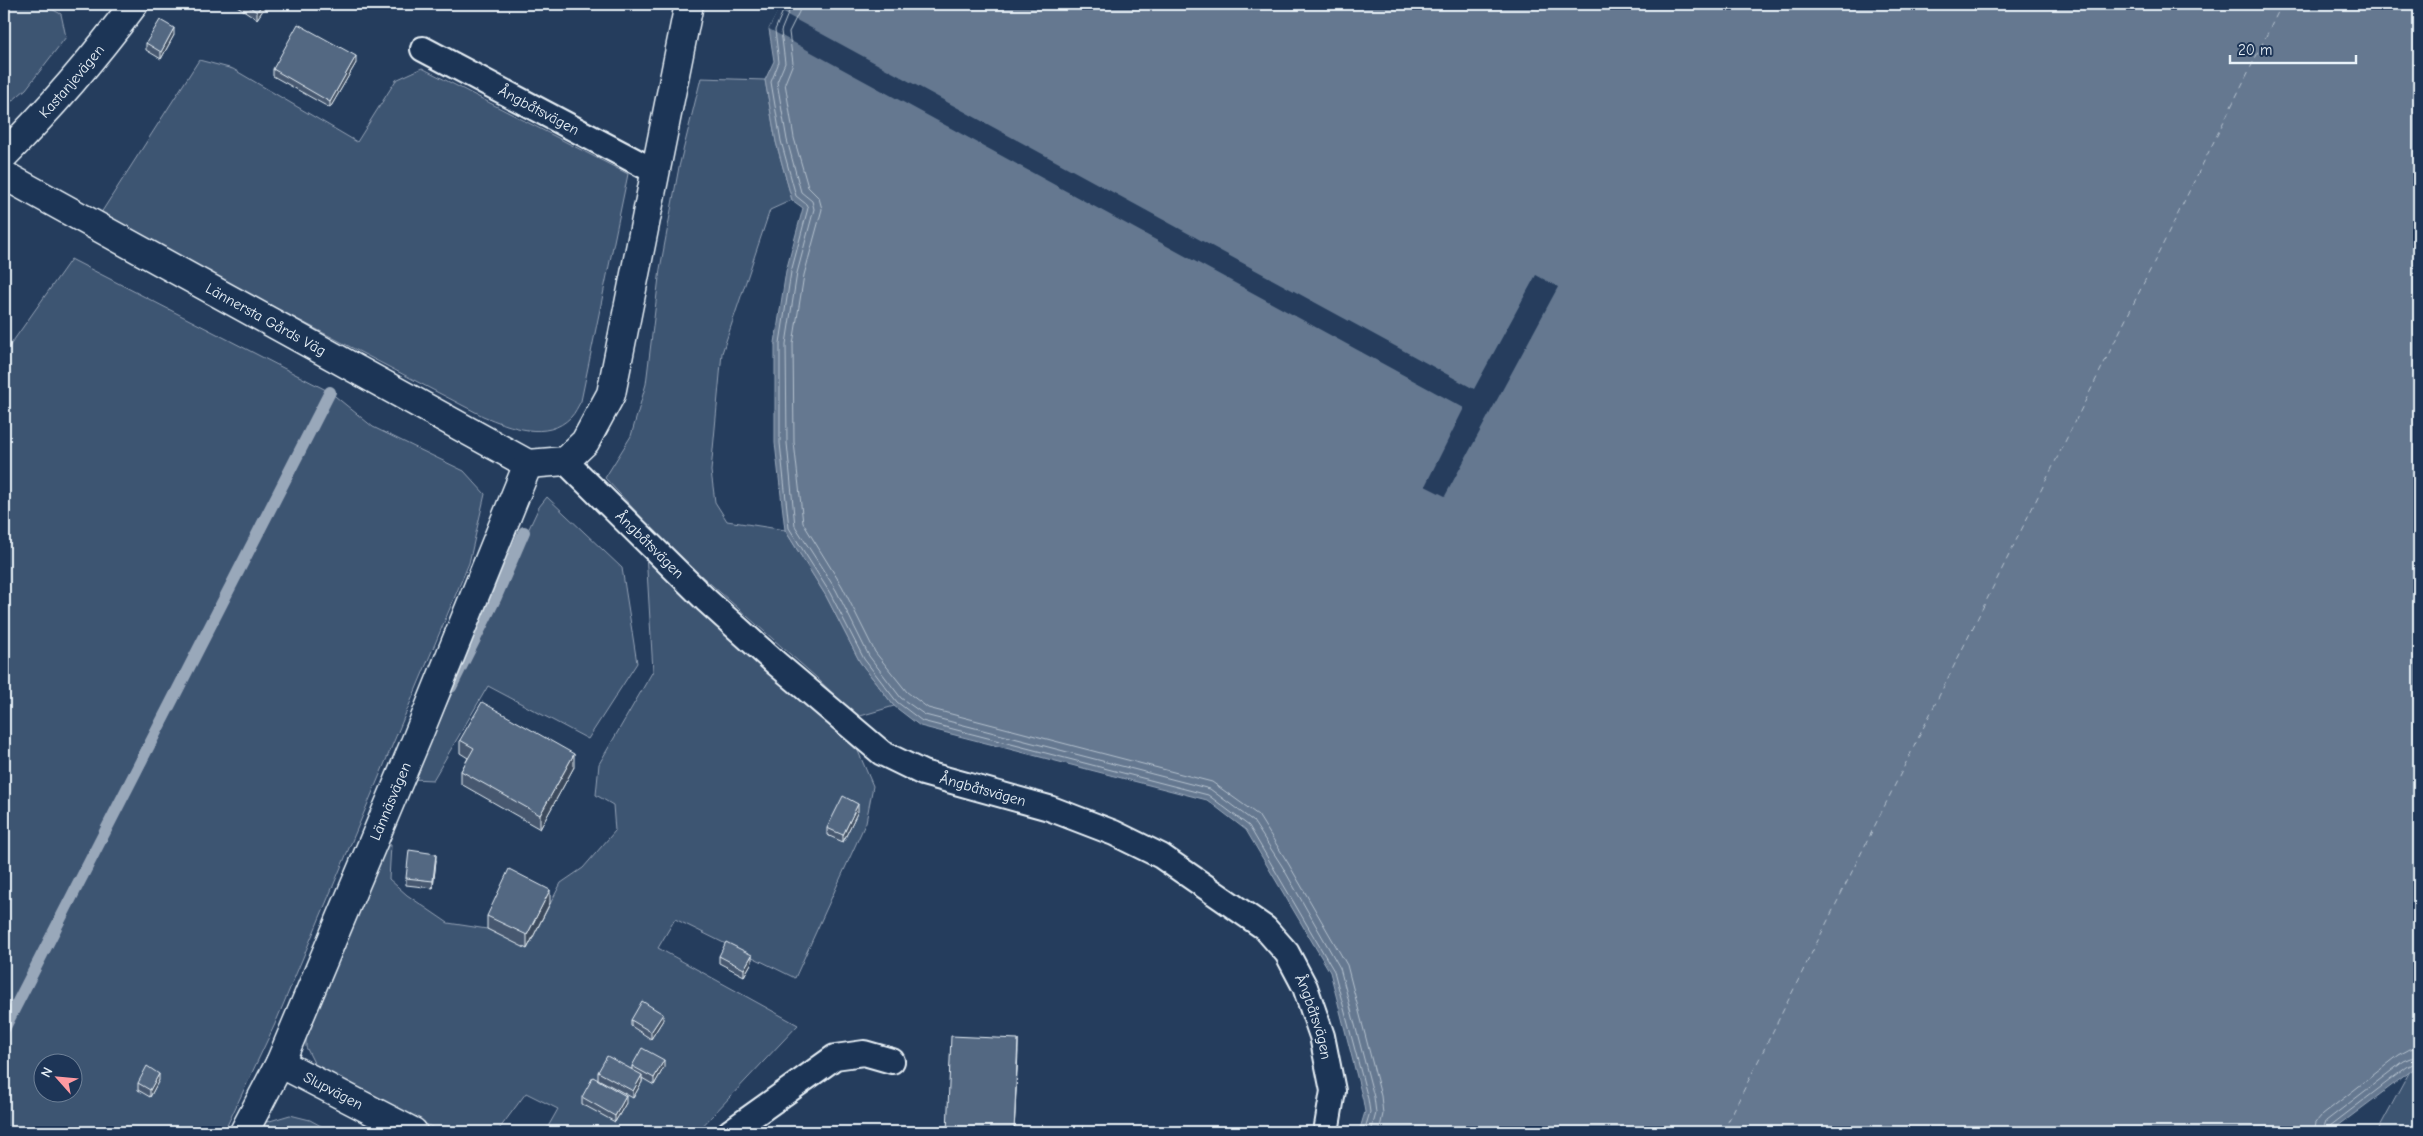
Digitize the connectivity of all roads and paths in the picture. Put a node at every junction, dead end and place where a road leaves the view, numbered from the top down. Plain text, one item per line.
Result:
1 (134, 4) edge
2 (689, 4) edge
3 (423, 49) dead end
4 (4, 155) edge
5 (656, 172) junction
6 (4, 175) edge
7 (565, 461) junction
8 (528, 464) junction
9 (892, 1061) dead end
10 (280, 1063) junction
11 (244, 1132) edge
12 (413, 1132) edge
13 (730, 1132) edge
14 (1326, 1132) edge

1 - 4 street, Kastanjevägen
2 - 5 street
3 - 5 lane, Ångbåtsvägen
5 - 7 street
6 - 8 street, Lännersta Gårds Väg
7 - 8 street
7 - 14 lane, Ångbåtsvägen
8 - 10 street, Lännäsvägen
9 - 13 lane
10 - 11 street, Lännäsvägen
10 - 12 street, Slupvägen

